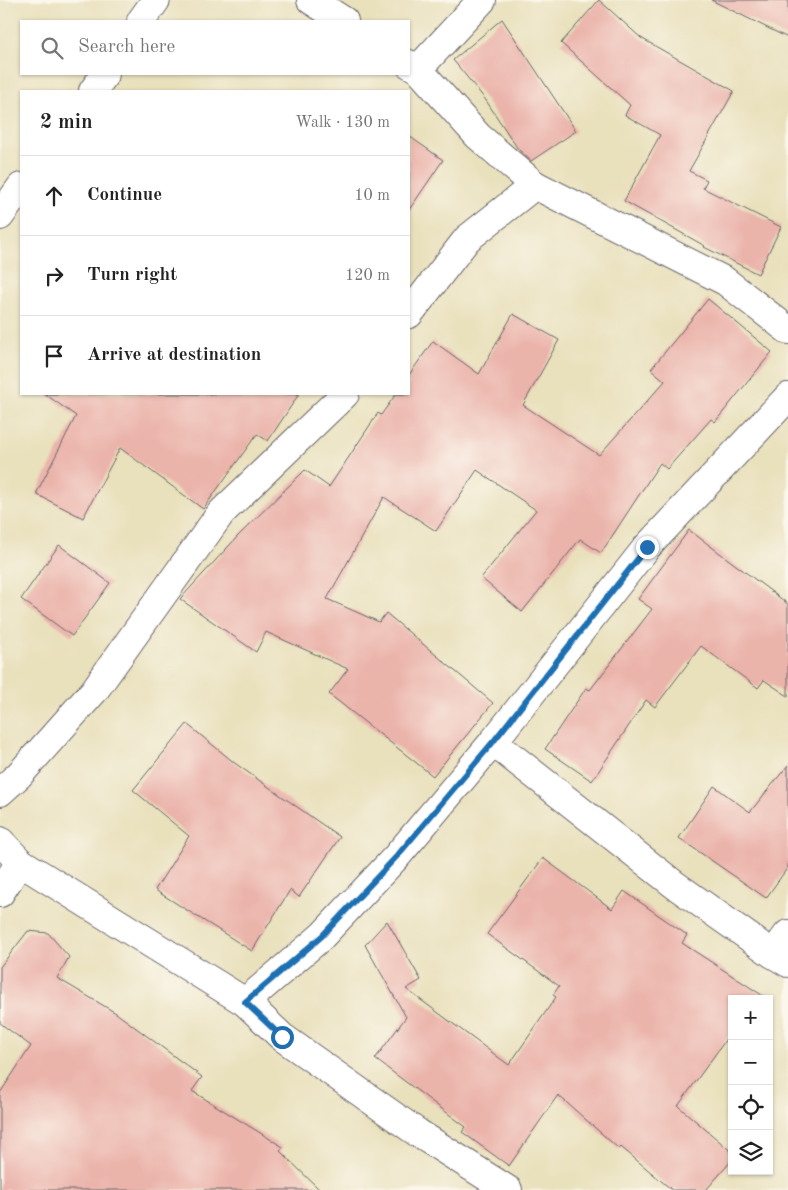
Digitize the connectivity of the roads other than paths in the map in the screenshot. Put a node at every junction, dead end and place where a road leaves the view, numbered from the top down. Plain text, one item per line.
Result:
1 (156, 0) edge
2 (311, 0) edge
3 (482, 0) edge
4 (142, 20) edge
5 (342, 20) edge
6 (413, 66) edge
7 (105, 75) edge
8 (94, 90) edge
9 (535, 186) junction
10 (20, 188) edge
11 (0, 216) edge
12 (410, 313) edge
13 (788, 330) edge
14 (344, 395) edge
15 (788, 397) edge
16 (493, 742) junction
17 (0, 792) edge
18 (0, 841) edge
19 (20, 862) junction
20 (0, 894) edge
21 (783, 950) edge
22 (245, 1002) junction
23 (508, 1190) edge

1 - 4 street
2 - 5 street
3 - 6 street
6 - 9 street
7 - 8 street
9 - 12 street
9 - 13 street
10 - 11 street
14 - 17 street
15 - 16 street
16 - 21 street
16 - 22 street
18 - 19 street
19 - 20 street
19 - 22 street
22 - 23 street

